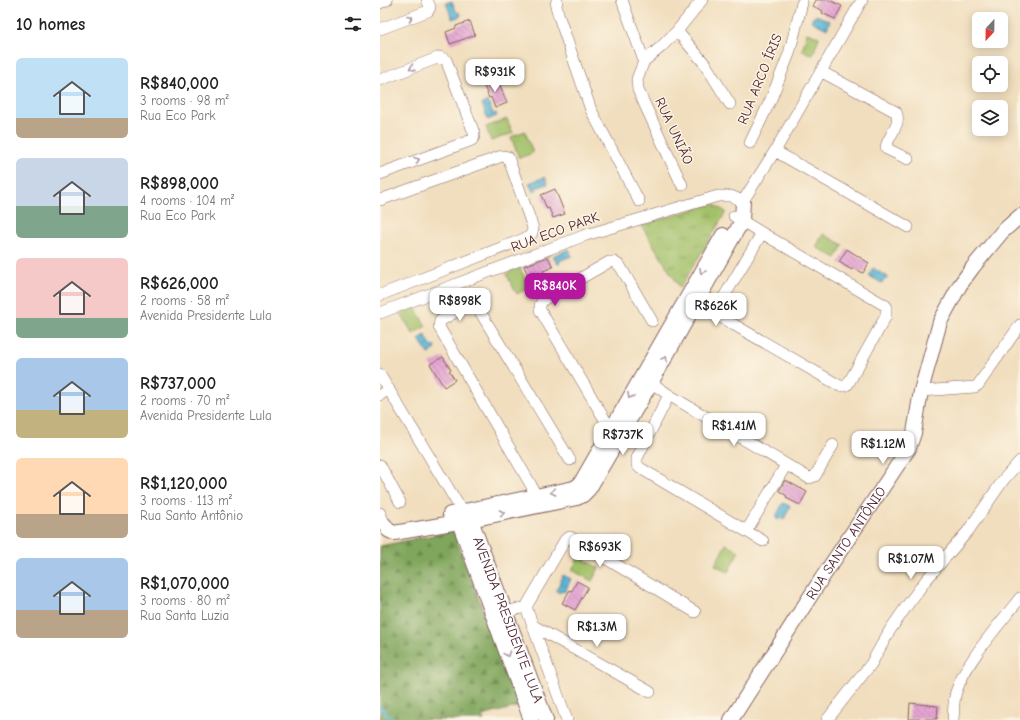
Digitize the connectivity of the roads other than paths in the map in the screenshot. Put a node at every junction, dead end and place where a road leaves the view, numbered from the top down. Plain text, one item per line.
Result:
1 (387, 0) edge
2 (427, 0) edge
3 (557, 0) edge
4 (622, 0) edge
5 (862, 0) edge
6 (696, 2) edge
7 (380, 3) edge
8 (802, 3) dead end
9 (380, 29) edge
10 (677, 31) junction
11 (644, 61) junction
12 (822, 72) junction
13 (380, 80) edge
14 (730, 104) dead end
15 (750, 143) dead end
16 (775, 151) junction
17 (908, 159) dead end
18 (380, 174) edge
19 (682, 185) dead end
20 (380, 200) edge
21 (639, 201) dead end
22 (743, 201) junction
23 (1020, 216) edge
24 (738, 219) junction
25 (908, 227) dead end
26 (762, 233) junction
27 (380, 295) edge
28 (380, 313) edge
29 (652, 321) dead end
30 (1020, 325) edge
31 (380, 375) edge
32 (646, 379) junction
33 (921, 391) junction
34 (384, 392) edge
35 (669, 395) junction
36 (616, 431) junction
37 (833, 445) dead end
38 (570, 460) dead end
39 (1020, 461) edge
40 (380, 465) edge
41 (786, 465) junction
42 (537, 500) junction
43 (400, 502) dead end
44 (464, 517) junction
45 (382, 519) edge
46 (747, 530) junction
47 (763, 541) dead end
48 (1020, 598) edge
49 (526, 607) junction
50 (505, 612) junction
51 (695, 612) dead end
52 (532, 625) junction
53 (524, 682) junction
54 (650, 692) dead end
55 (531, 720) edge
56 (546, 720) edge
57 (567, 720) edge
58 (731, 720) edge
59 (827, 720) edge
60 (953, 720) edge

1 - 7 street
9 -> 2 street
3 - 21 street
4 - 11 street
5 - 12 street
6 - 10 street
8 - 15 street, RUA ARCO ÍRIS
10 - 11 street
10 - 14 street
11 - 19 street, RUA UNIÃO
12 - 16 street
12 - 17 street
18 -> 13 street
16 - 22 street
16 - 25 street
20 - 27 street
22 - 24 street, AVENIDA PRESIDENTE LULA
22 - 28 street, RUA ECO PARK
23 - 33 street, RUA SANTO ANTÔNIO
24 - 26 street
24 - 32 street, AVENIDA PRESIDENTE LULA
26 - 26 street
29 - 36 street
30 - 33 street
31 - 34 street
32 - 35 street
32 - 36 street, AVENIDA PRESIDENTE LULA
33 - 58 street, RUA SANTO ANTÔNIO
34 - 44 street
35 - 41 street
35 - 46 street
36 - 42 street, AVENIDA PRESIDENTE LULA
37 - 41 street
38 - 42 street
39 - 59 street
40 - 43 street
41 - 46 street
42 - 44 street, AVENIDA PRESIDENTE LULA
44 - 45 street, AVENIDA PRESIDENTE LULA
44 - 50 street, AVENIDA PRESIDENTE LULA
44 -> 53 street, AVENIDA PRESIDENTE LULA
46 - 47 street
48 - 60 street
49 - 50 street
49 - 51 street
49 - 52 street
50 - 53 street, AVENIDA PRESIDENTE LULA
52 - 54 street
52 - 57 street
53 - 55 street, AVENIDA PRESIDENTE LULA
53 - 56 street, AVENIDA PRESIDENTE LULA

